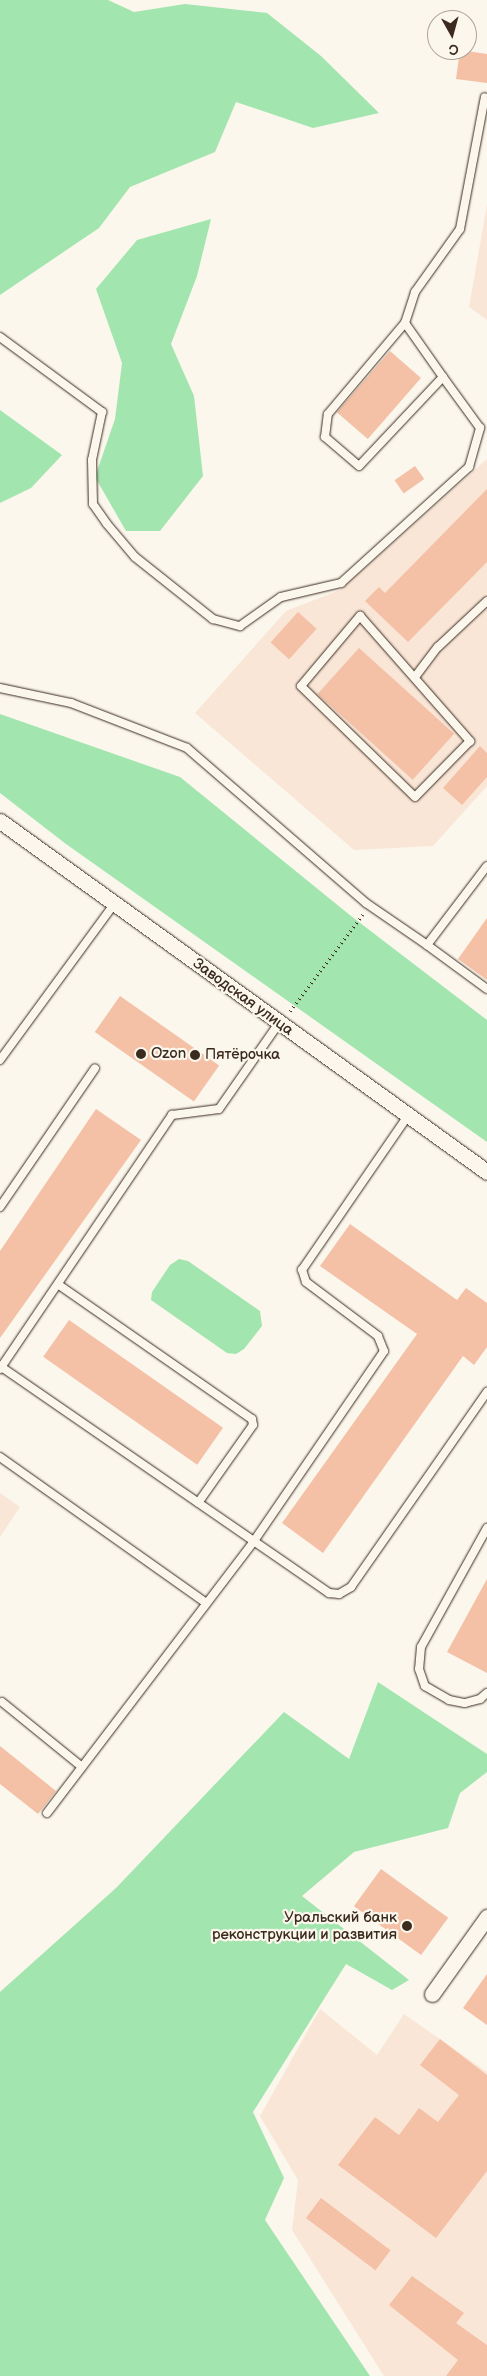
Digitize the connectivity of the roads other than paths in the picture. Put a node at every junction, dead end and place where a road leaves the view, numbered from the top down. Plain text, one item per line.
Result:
1 (485, 98) dead end
2 (405, 323) junction
3 (0, 337) edge
4 (442, 377) junction
5 (487, 601) edge
6 (415, 677) junction
7 (0, 688) edge
8 (0, 821) edge
9 (487, 866) edge
10 (114, 904) junction
11 (427, 945) junction
12 (487, 989) edge
13 (284, 1019) junction
14 (0, 1060) edge
15 (95, 1068) dead end
16 (408, 1116) junction
17 (487, 1172) edge
18 (0, 1207) edge
19 (59, 1285) junction
20 (1, 1367) edge
21 (487, 1392) edge
22 (0, 1457) edge
23 (198, 1503) junction
24 (487, 1528) edge
25 (254, 1540) junction
26 (206, 1603) junction
27 (487, 1693) edge
28 (2, 1702) dead end
29 (82, 1767) junction
30 (47, 1813) dead end
31 (487, 1917) edge
32 (432, 1994) dead end

1 - 2 lane
2 - 4 lane
2 - 4 lane
3 - 4 lane
5 - 6 lane
6 - 6 lane
7 - 11 lane
8 - 10 street, Заводская улица
9 - 11 lane
10 - 13 street, Заводская улица
10 - 14 lane
11 - 12 lane
13 - 16 street, Заводская улица
13 - 19 lane
15 - 18 lane
16 - 17 street, Заводская улица
16 - 25 lane
19 - 20 lane
19 - 23 lane
20 - 23 lane
21 - 25 lane
22 - 26 lane
23 - 25 lane
24 - 27 lane
25 - 26 lane
26 - 29 lane
28 - 29 lane
29 - 30 lane
31 - 32 street

